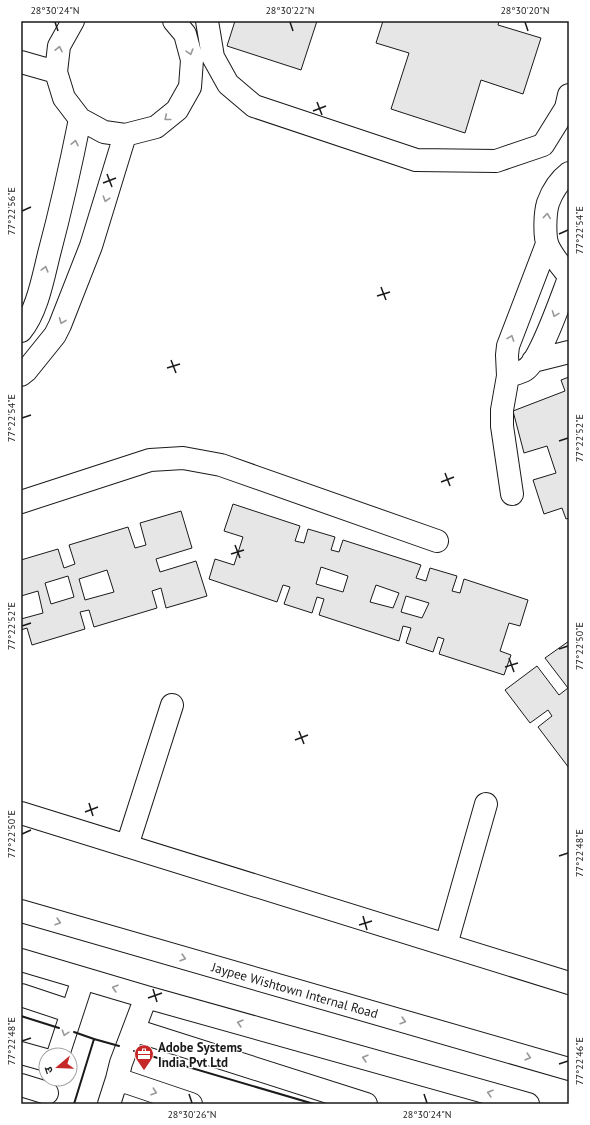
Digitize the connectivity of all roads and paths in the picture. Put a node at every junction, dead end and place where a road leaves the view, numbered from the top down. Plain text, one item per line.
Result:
1 (71, 21) edge
2 (174, 21) edge
3 (207, 21) edge
4 (21, 62) edge
5 (56, 72) junction
6 (569, 95) edge
7 (80, 119) junction
8 (126, 135) junction
9 (569, 173) edge
10 (547, 244) junction
11 (569, 277) edge
12 (21, 331) edge
13 (569, 352) edge
14 (533, 361) junction
15 (21, 375) edge
16 (508, 376) junction
17 (512, 494) dead end
18 (21, 502) edge
19 (437, 541) dead end
20 (172, 705) dead end
21 (486, 804) dead end
22 (21, 813) edge
23 (127, 846) junction
24 (21, 912) edge
25 (446, 945) junction
26 (21, 960) edge
27 (83, 979) junction
28 (569, 983) edge
29 (21, 995) edge
30 (146, 997) junction
31 (72, 1012) junction
32 (134, 1030) junction
33 (61, 1047) edge
34 (21, 1053) edge
35 (38, 1058) edge
36 (569, 1069) edge
37 (117, 1079) junction
38 (21, 1085) edge
39 (48, 1092) edge
40 (109, 1104) edge
41 (191, 1104) edge
42 (366, 1104) edge
43 (528, 1104) edge

5 -> 1 street
2 -> 8 street
3 - 6 street
4 - 5 street
5 - 7 street
7 - 8 street
12 -> 7 street
8 -> 15 street
10 -> 9 street
10 - 11 street
16 -> 10 street
11 -> 14 street
13 - 14 street
14 - 16 street
16 - 17 street
18 - 19 street
20 - 23 street
21 - 25 street
22 - 23 street
23 - 25 street
24 -> 36 street, Jaypee Wishtown Internal Road
25 - 28 street
26 - 27 street
30 -> 27 street
27 - 31 street
29 - 31 street
30 - 32 street
43 -> 30 street
31 -> 33 street
32 - 37 street
32 - 42 street
34 - 35 street
37 - 40 street
37 -> 41 street
38 - 39 street

